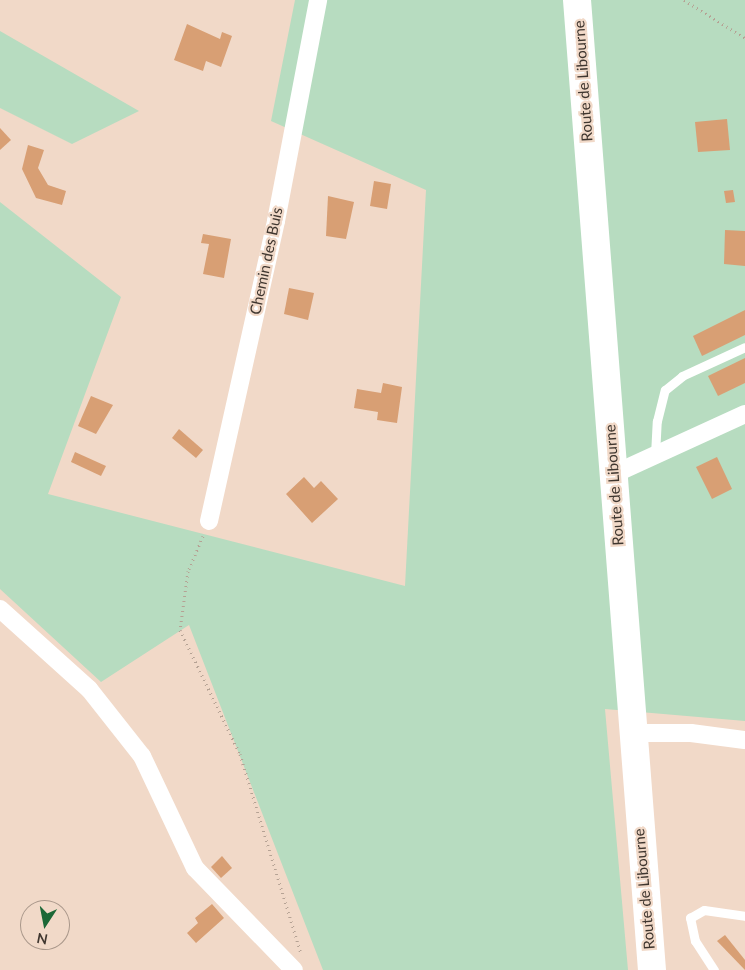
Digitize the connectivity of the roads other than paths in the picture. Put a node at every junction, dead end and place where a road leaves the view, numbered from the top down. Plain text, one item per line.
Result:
1 (318, 0) edge
2 (577, 0) edge
3 (745, 346) edge
4 (745, 414) edge
5 (655, 455) junction
6 (614, 474) junction
7 (209, 521) road end
8 (0, 608) edge
9 (632, 733) junction
10 (745, 740) edge
11 (745, 916) edge
12 (299, 965) edge
13 (652, 970) edge
14 (714, 970) edge

1 - 7 street, Chemin des Buis
2 - 6 main road, Route de Libourne
3 - 5 lane
4 - 5 street
5 - 6 street
6 - 9 main road, Route de Libourne
8 - 12 street
9 - 10 street
9 - 13 main road, Route de Libourne
11 - 14 lane

